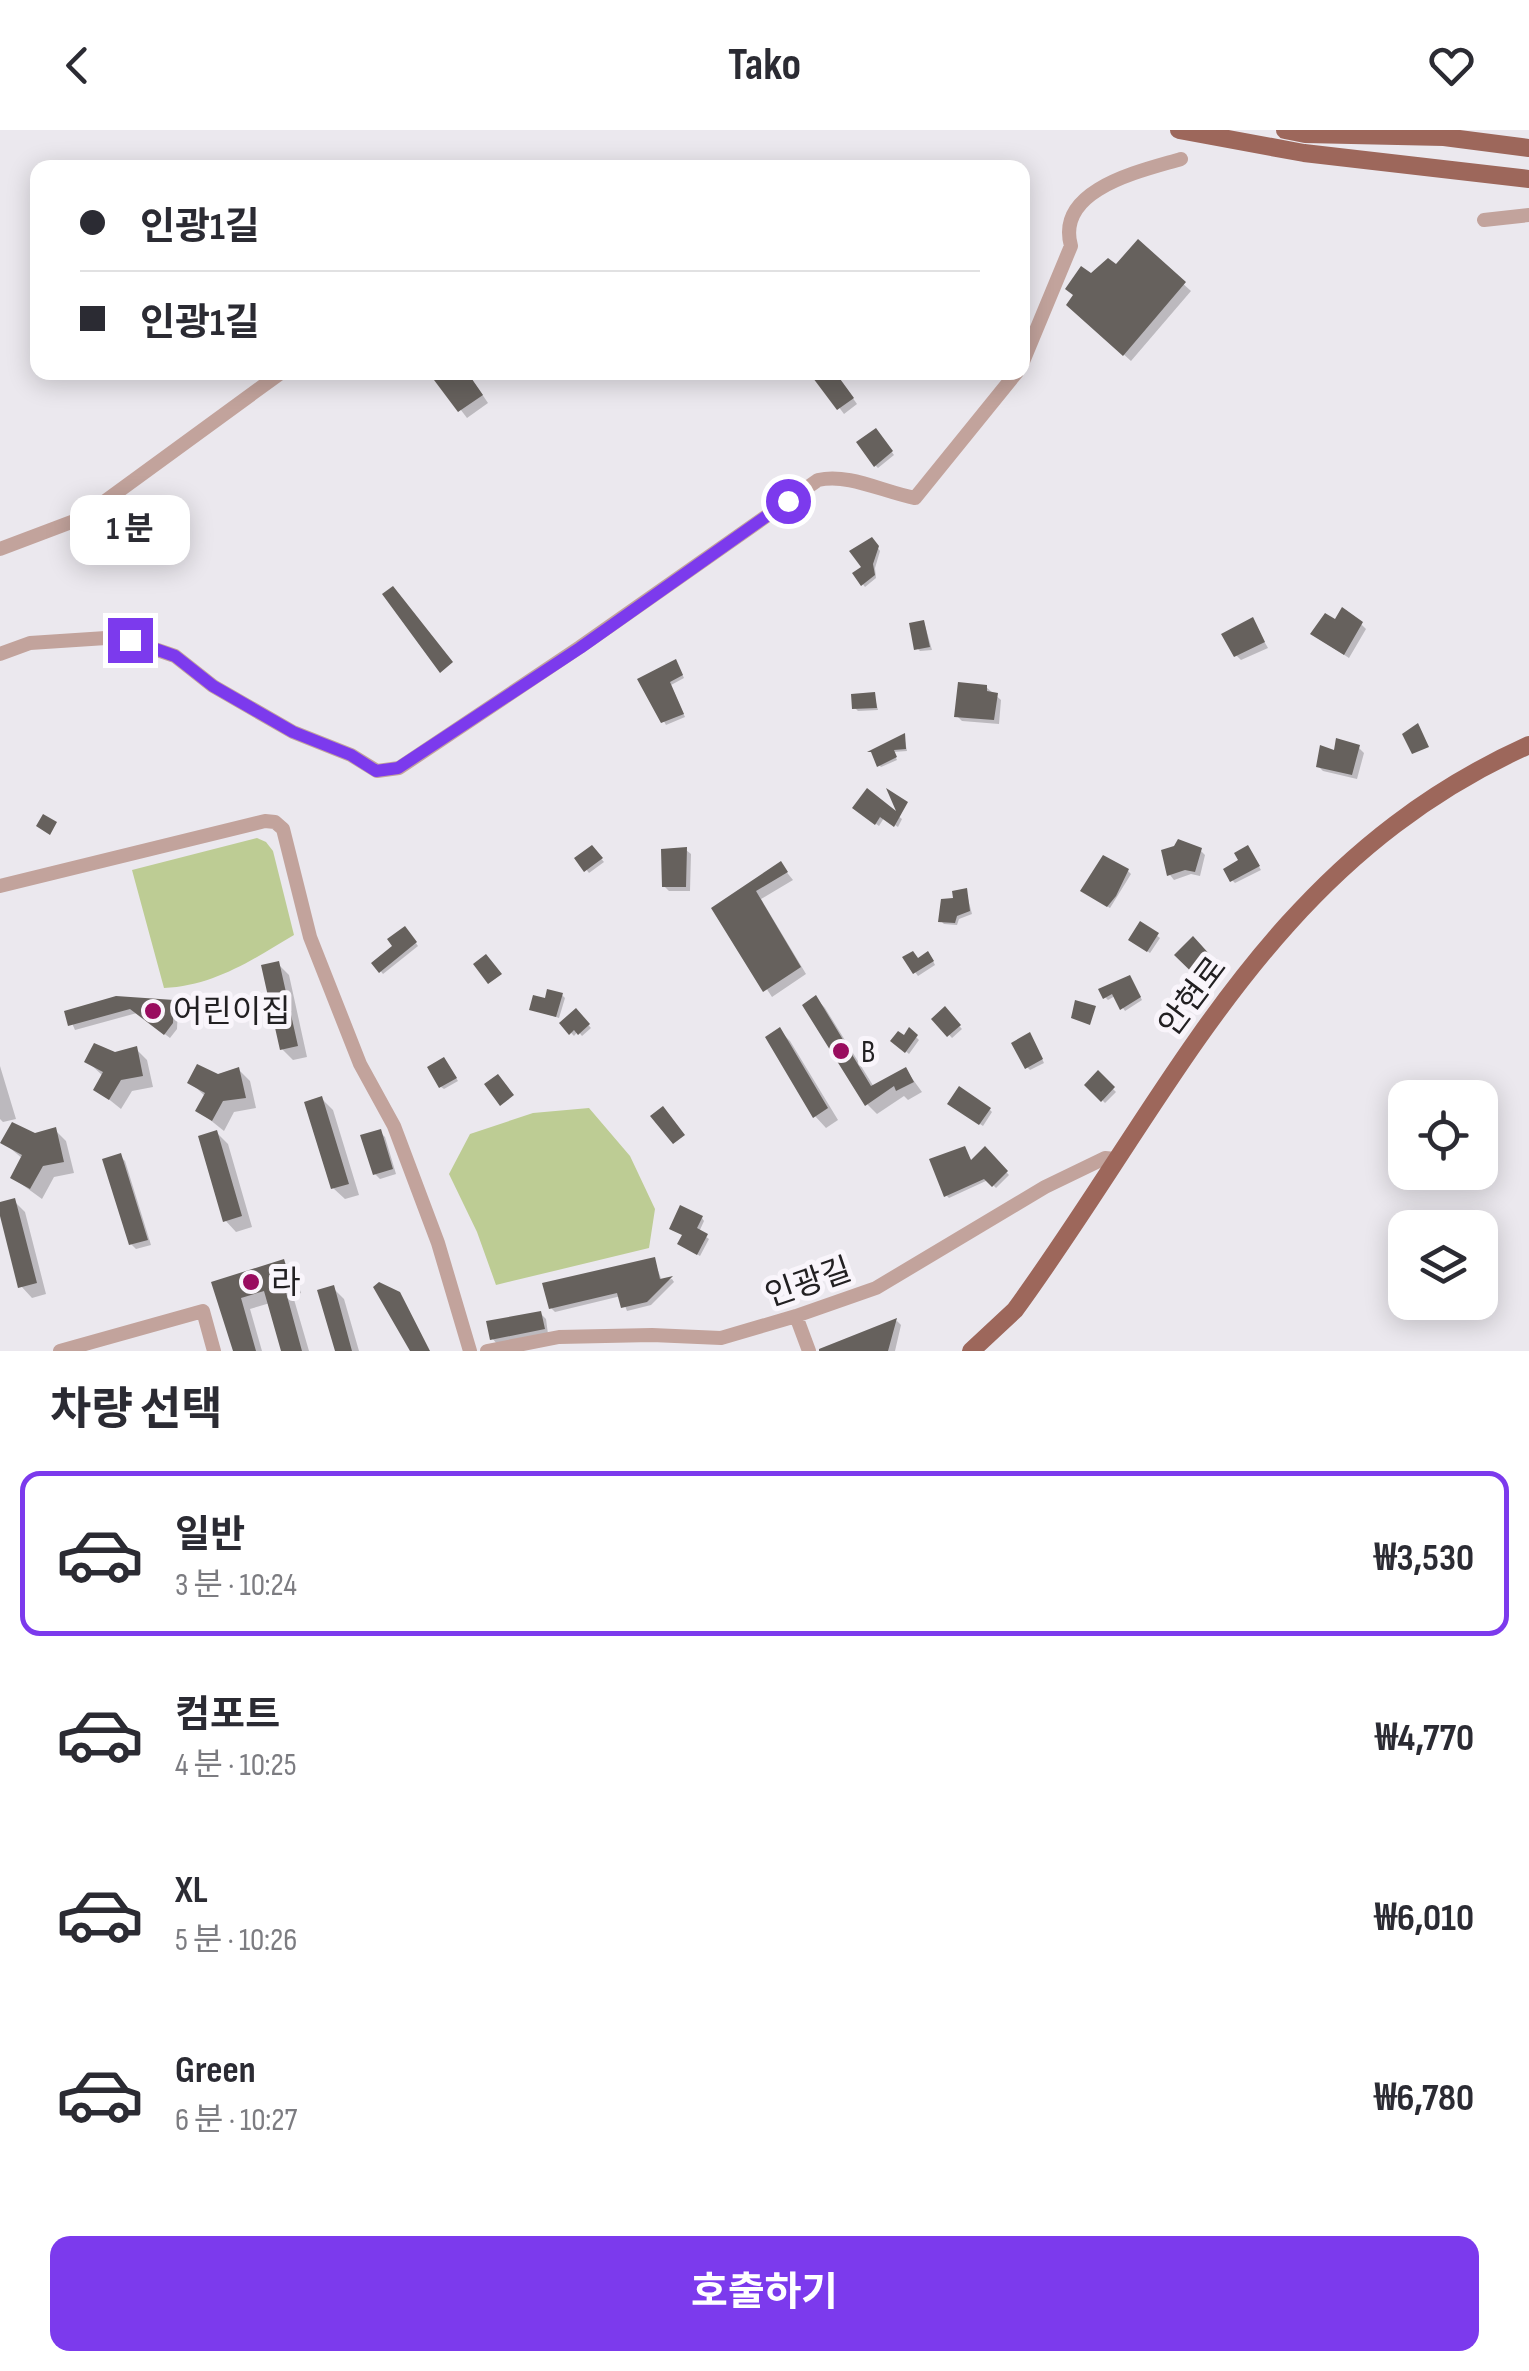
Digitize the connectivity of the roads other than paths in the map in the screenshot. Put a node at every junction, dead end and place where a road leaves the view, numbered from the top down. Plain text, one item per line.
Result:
1 (1179, 130) edge
2 (1285, 130) edge
3 (1529, 148) edge
4 (1182, 159) dead end
5 (1529, 179) edge
6 (1529, 216) edge
7 (1484, 220) dead end
8 (1030, 345) edge
9 (271, 380) edge
10 (1011, 380) edge
11 (0, 548) edge
12 (0, 654) edge
13 (1529, 746) edge
14 (0, 886) edge
15 (1115, 1158) junction
16 (796, 1316) junction
17 (60, 1351) edge
18 (214, 1351) edge
19 (470, 1351) edge
20 (487, 1351) edge
21 (809, 1351) edge
22 (971, 1351) edge

1 - 5 main road
2 - 3 main road
4 - 8 street
6 - 7 street
9 - 11 street
10 - 12 street
13 - 15 main road, 안현로
14 - 19 street
15 - 16 street, 인광길
15 - 22 main road, 안현로
16 - 20 street, 인광길
16 - 21 street
17 - 18 street

